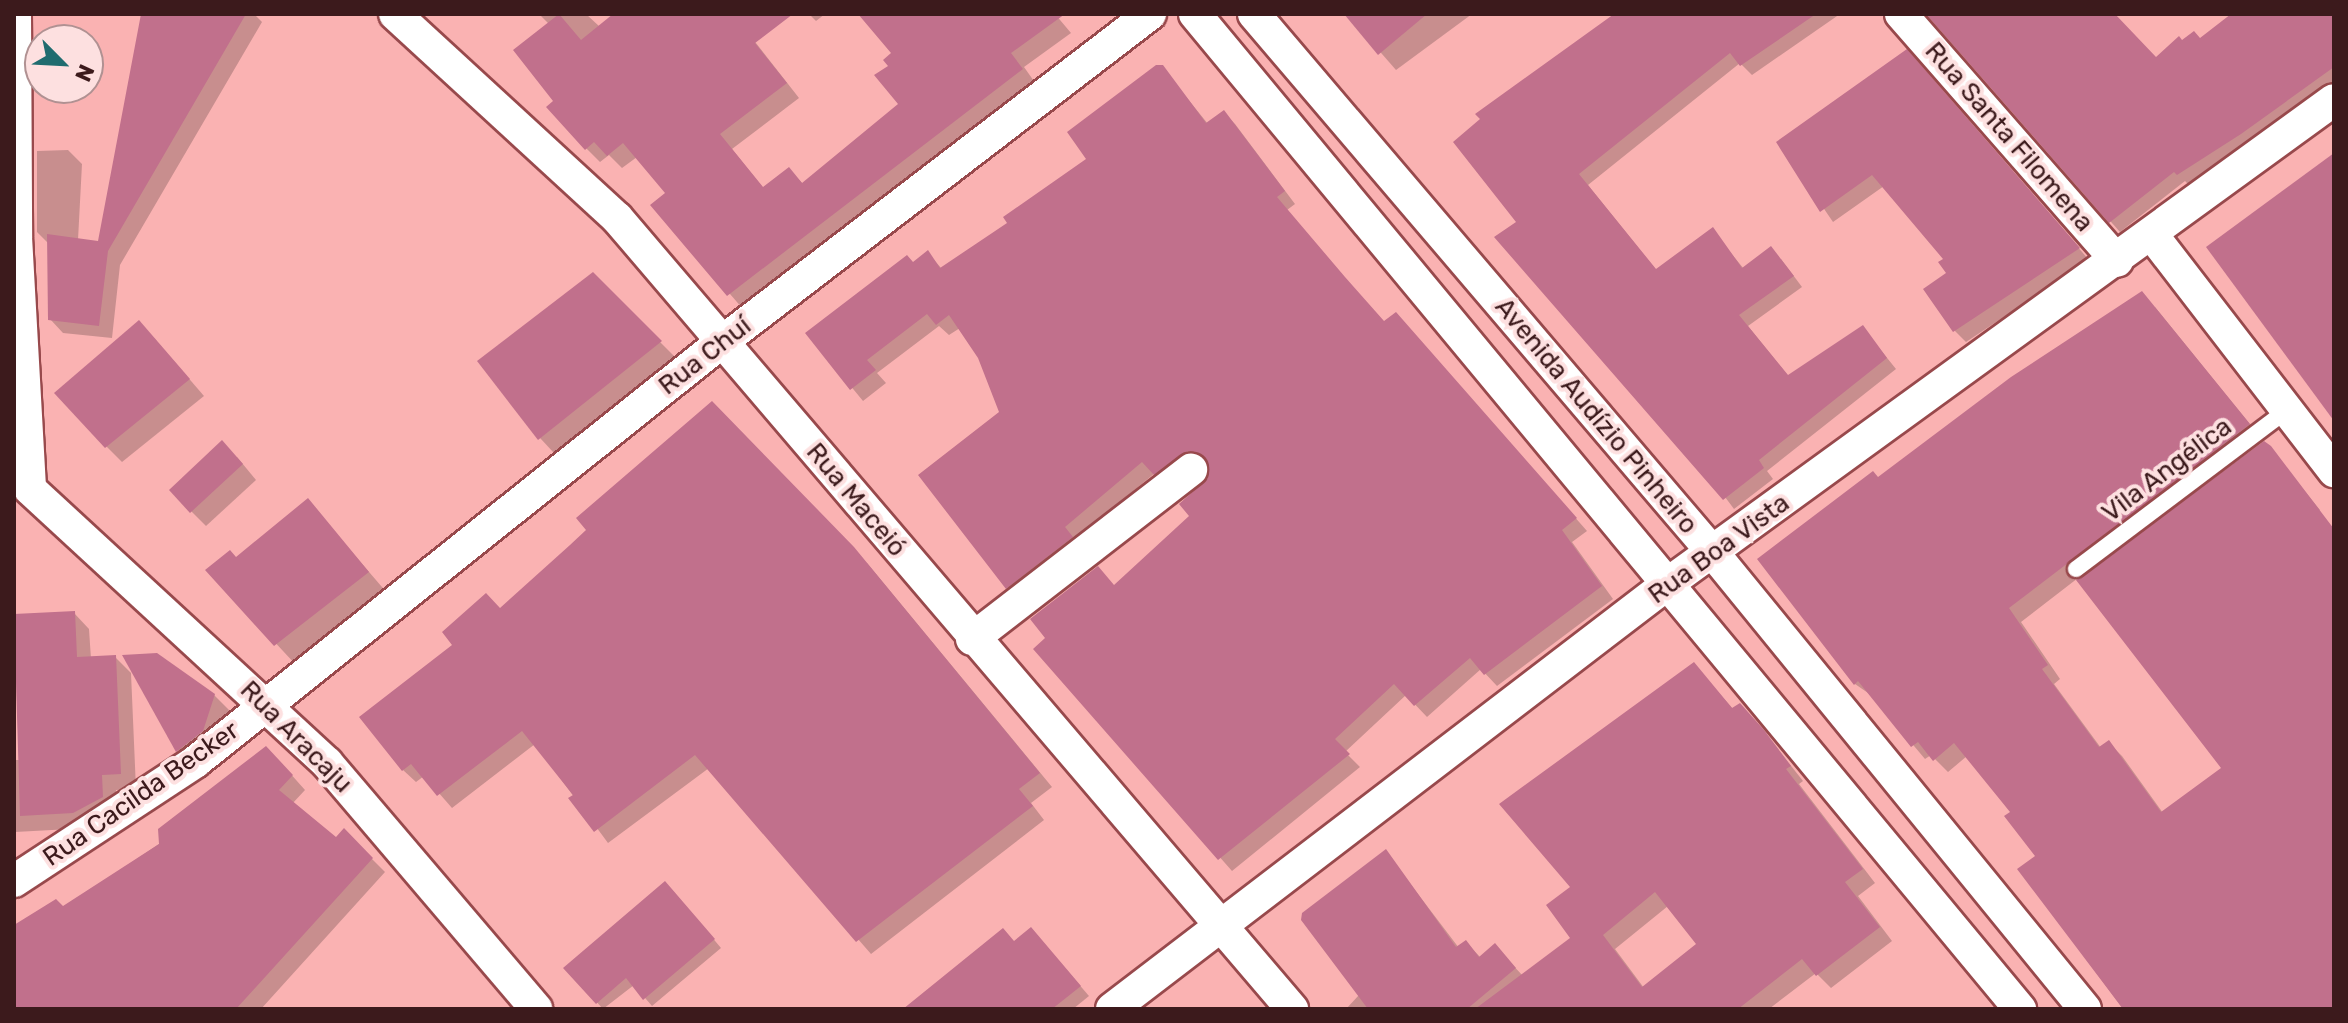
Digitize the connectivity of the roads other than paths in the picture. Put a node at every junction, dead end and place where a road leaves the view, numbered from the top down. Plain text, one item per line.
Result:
1 (15, 14) edge
2 (395, 14) edge
3 (1150, 14) edge
4 (1195, 14) edge
5 (1254, 14) edge
6 (1901, 14) edge
7 (2334, 100) edge
8 (2153, 236) junction
9 (2117, 261) junction
10 (1523, 330) junction
11 (723, 341) junction
12 (1484, 360) junction
13 (2287, 410) junction
14 (1191, 470) dead end
15 (2334, 471) edge
16 (22, 490) edge
17 (1714, 554) junction
18 (2076, 569) dead end
19 (1670, 582) junction
20 (972, 639) junction
21 (266, 704) junction
22 (14, 881) edge
23 (1224, 926) junction
24 (536, 1009) edge
25 (1112, 1009) edge
26 (1292, 1009) edge
27 (2020, 1009) edge
28 (2085, 1009) edge

1 - 16 street
2 - 11 street, Rua Maceió
3 - 11 street, Rua Chuí
4 - 12 street, Avenida Audízio Pinheiro
5 - 10 street, Avenida Audízio Pinheiro
6 - 9 street, Rua Santa Filomena
7 - 8 street, Rua Boa Vista
8 - 9 street, Rua Boa Vista
8 - 13 street
9 - 17 street, Rua Boa Vista
10 - 12 street
10 - 17 street, Avenida Audízio Pinheiro
11 - 20 street, Rua Maceió
11 - 21 street, Rua Chuí
12 - 19 street, Avenida Audízio Pinheiro
13 - 15 street
13 - 18 lane, Vila Angélica
14 - 20 street
16 - 21 street, Rua Aracaju
17 - 19 street, Rua Boa Vista
17 - 28 street, Avenida Audízio Pinheiro
19 - 23 street, Rua Boa Vista
19 - 27 street, Avenida Audízio Pinheiro
20 - 23 street, Rua Maceió
21 - 22 street, Rua Cacilda Becker
21 - 24 street, Rua Aracaju
23 - 25 street, Rua Boa Vista
23 - 26 street, Rua Maceió

